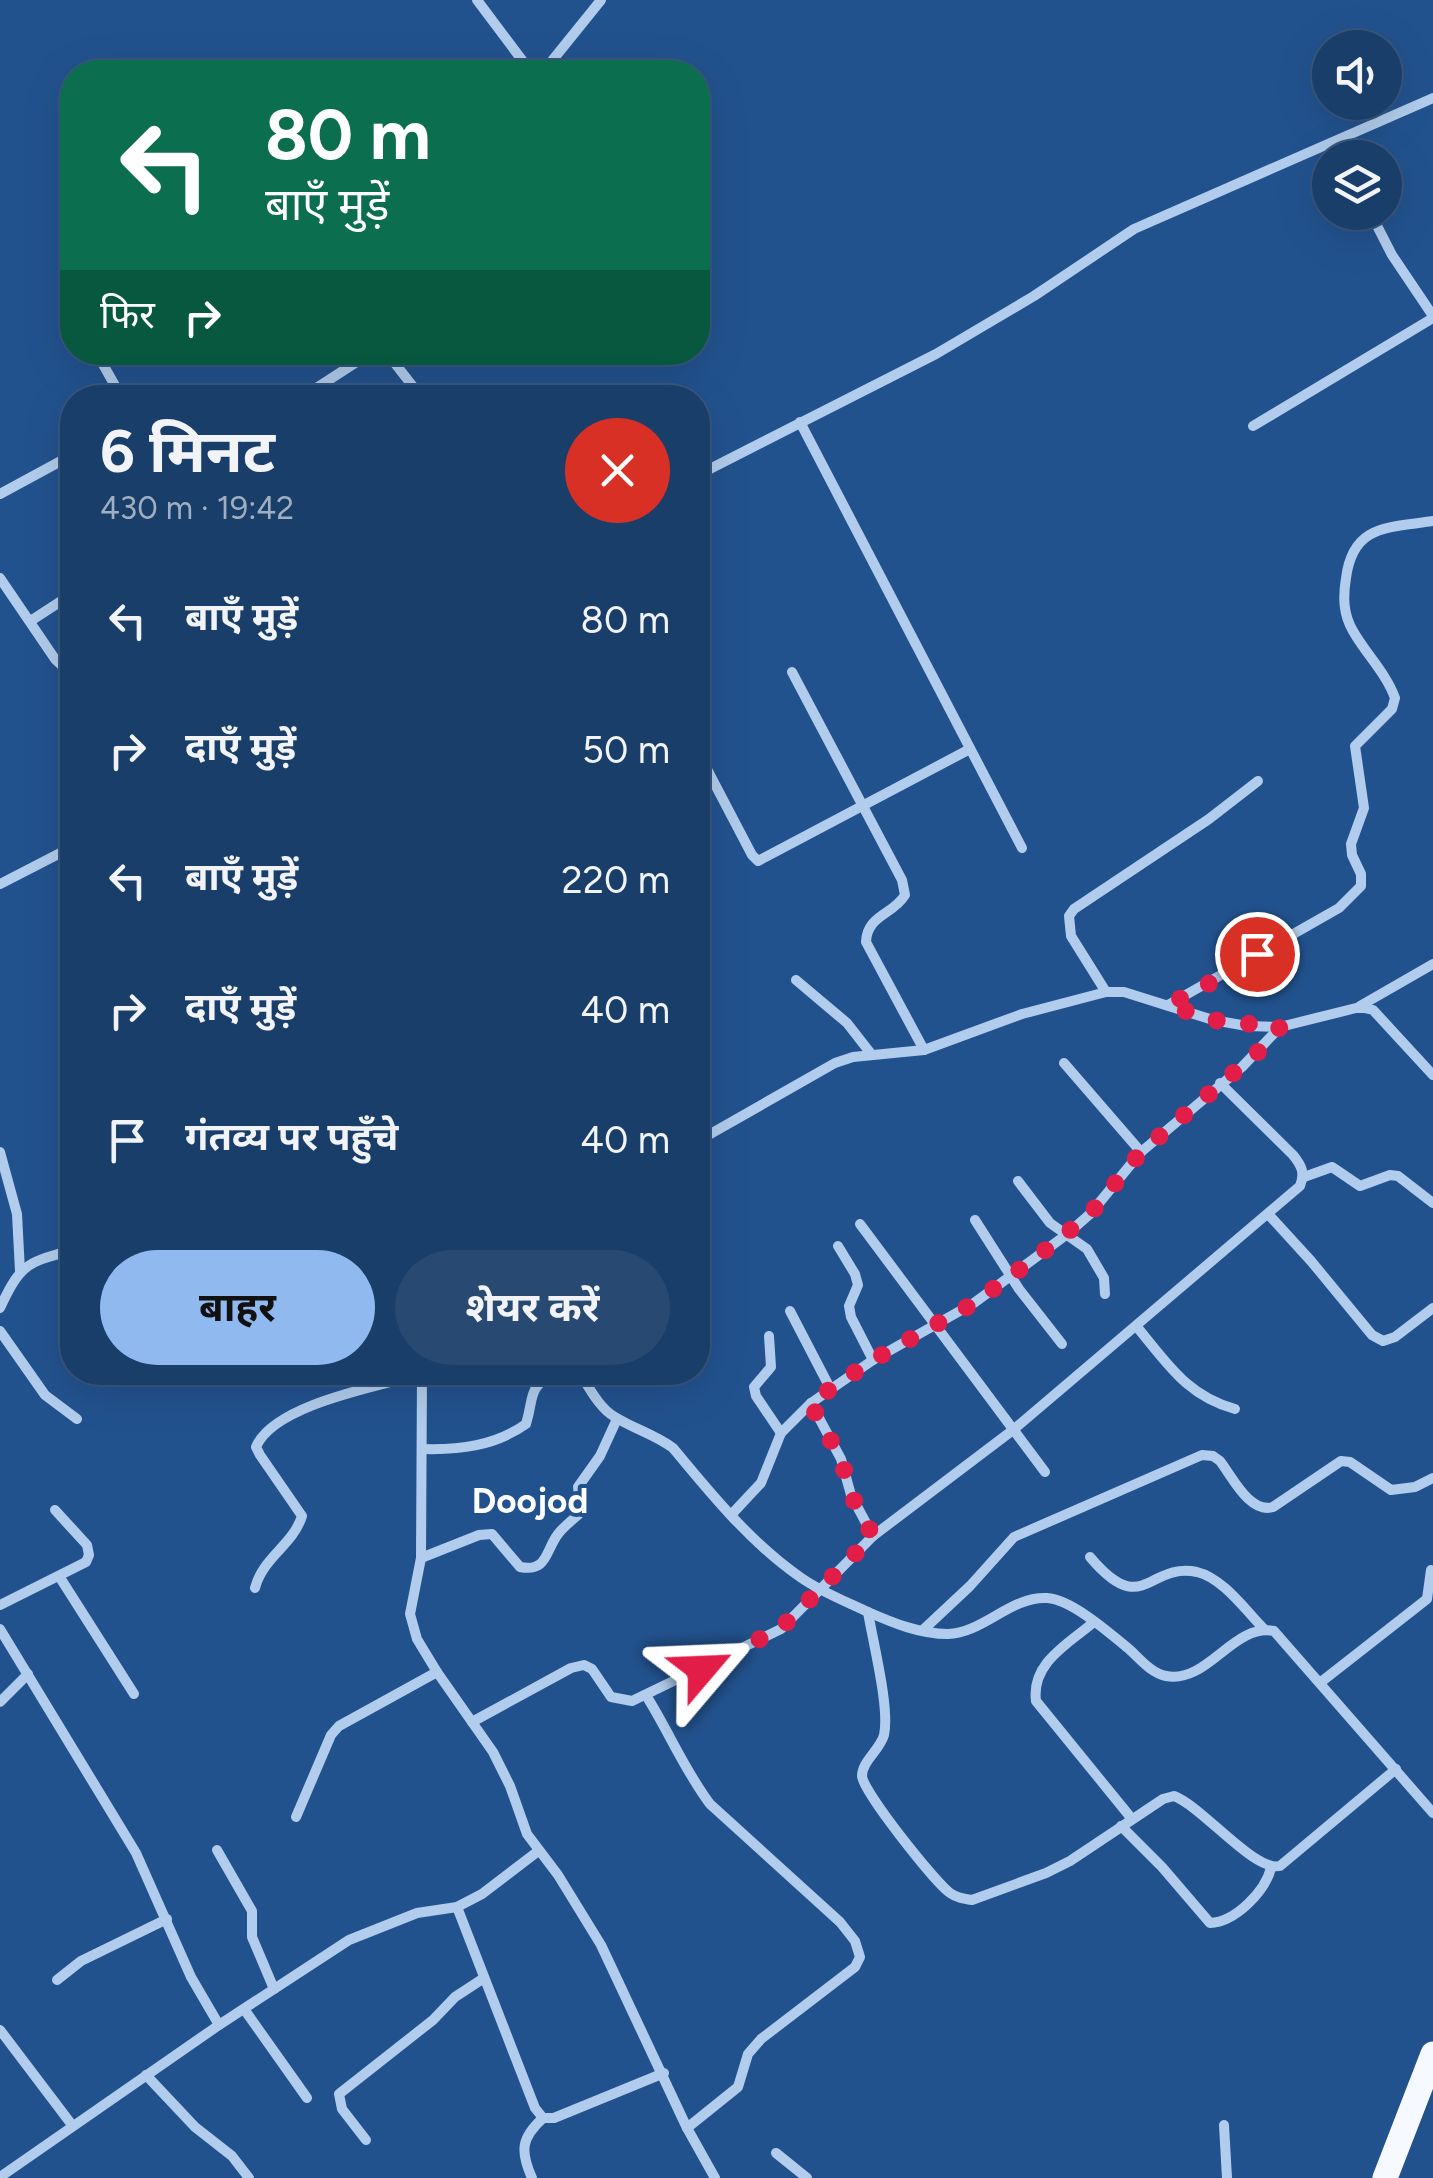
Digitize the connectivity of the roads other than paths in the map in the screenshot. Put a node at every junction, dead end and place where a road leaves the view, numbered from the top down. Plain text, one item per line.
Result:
1 (477, 0) edge
2 (601, 0) edge
3 (523, 60) edge
4 (553, 60) edge
5 (1433, 98) edge
6 (1342, 140) edge
7 (1312, 153) edge
8 (1379, 230) edge
9 (1433, 317) edge
10 (352, 365) edge
11 (396, 365) edge
12 (321, 385) edge
13 (412, 385) edge
14 (800, 422) junction
15 (1252, 426) dead end
16 (60, 462) edge
17 (710, 469) edge
18 (0, 494) edge
19 (1433, 521) edge
20 (0, 578) edge
21 (60, 602) edge
22 (32, 620) junction
23 (60, 664) edge
24 (792, 672) dead end
25 (970, 749) junction
26 (710, 775) edge
27 (1258, 781) dead end
28 (864, 808) junction
29 (1022, 848) dead end
30 (60, 853) edge
31 (0, 884) edge
32 (1433, 964) edge
33 (796, 980) dead end
34 (1106, 992) junction
35 (1168, 1005) junction
36 (1360, 1007) junction
37 (1280, 1027) junction
38 (924, 1050) junction
39 (872, 1055) junction
40 (1064, 1063) dead end
41 (1433, 1075) edge
42 (1220, 1083) junction
43 (710, 1134) edge
44 (0, 1152) edge
45 (1141, 1152) junction
46 (1304, 1177) junction
47 (1018, 1181) dead end
48 (1433, 1202) edge
49 (1268, 1214) junction
50 (976, 1220) dead end
51 (860, 1224) dead end
52 (1066, 1234) junction
53 (838, 1246) dead end
54 (60, 1254) edge
55 (20, 1271) junction
56 (1011, 1278) junction
57 (1106, 1294) dead end
58 (0, 1308) edge
59 (1433, 1308) edge
60 (790, 1312) dead end
61 (938, 1325) junction
62 (1137, 1326) junction
63 (0, 1331) edge
64 (769, 1336) dead end
65 (1062, 1344) dead end
66 (873, 1360) junction
67 (382, 1385) edge
68 (421, 1385) edge
69 (536, 1385) edge
70 (588, 1385) edge
71 (830, 1388) junction
72 (810, 1403) junction
73 (1235, 1408) dead end
74 (77, 1419) dead end
75 (617, 1419) junction
76 (1013, 1430) junction
77 (781, 1432) junction
78 (422, 1449) junction
79 (1045, 1472) dead end
80 (1433, 1478) edge
81 (55, 1510) dead end
82 (731, 1515) junction
83 (873, 1536) junction
84 (1090, 1557) dead end
85 (421, 1558) junction
86 (1431, 1570) edge
87 (58, 1576) junction
88 (255, 1588) dead end
89 (819, 1589) junction
90 (0, 1605) edge
91 (868, 1612) junction
92 (1094, 1622) junction
93 (0, 1629) edge
94 (1264, 1629) junction
95 (923, 1630) junction
96 (436, 1672) junction
97 (28, 1674) junction
98 (1321, 1682) junction
99 (134, 1694) dead end
100 (647, 1696) junction
101 (0, 1702) edge
102 (472, 1722) junction
103 (1396, 1770) junction
104 (1433, 1813) edge
105 (296, 1818) dead end
106 (1132, 1818) junction
107 (1121, 1826) junction
108 (217, 1850) dead end
109 (538, 1852) junction
110 (1270, 1868) junction
111 (457, 1907) junction
112 (167, 1919) junction
113 (484, 1978) junction
114 (56, 1980) dead end
115 (274, 1989) junction
116 (244, 2009) junction
117 (219, 2025) junction
118 (0, 2030) edge
119 (1433, 2054) edge
120 (664, 2074) junction
121 (146, 2075) junction
122 (307, 2098) dead end
123 (543, 2118) junction
124 (72, 2125) junction
125 (1224, 2126) dead end
126 (687, 2128) junction
127 (366, 2140) dead end
128 (776, 2153) dead end
129 (2, 2172) edge
130 (248, 2178) edge
131 (532, 2178) edge
132 (716, 2178) edge
133 (808, 2178) edge
134 (1227, 2178) edge
135 (1385, 2178) edge

1 - 3 street
2 - 4 street
5 - 6 street
7 - 14 street
8 - 9 street
9 - 15 street
10 - 12 street
11 - 13 street
14 - 17 street
14 - 25 street
16 - 18 street
19 - 35 street
20 - 22 street
21 - 22 street
22 - 23 street
24 - 28 street
25 - 28 street
25 - 29 street
26 - 28 street
27 - 34 street
28 - 38 street
30 - 31 street
32 - 36 street
33 - 39 street
34 - 35 street
34 - 38 street
35 - 37 street
36 - 37 street
36 - 41 street
37 - 42 street
38 - 39 street
39 - 43 street
40 - 45 street
42 - 45 street
42 - 46 street
44 - 55 street
45 - 52 street
46 - 48 street
46 - 49 street
47 - 52 street
49 - 59 street
49 - 62 street
50 - 56 street
51 - 61 street
52 - 56 street
52 - 57 street
53 - 66 street
54 - 55 street
55 - 58 street
56 - 61 street
56 - 65 street
60 - 71 street
61 - 66 street
61 - 76 street
62 - 73 street
62 - 76 street
63 - 74 street
64 - 77 street
66 - 71 street
67 - 88 street
68 - 78 street
69 - 78 street
70 - 75 street
71 - 72 street
72 - 77 street
72 - 83 street
75 - 82 street
75 - 85 street
76 - 79 street
76 - 83 street
77 - 82 street
78 - 85 street
80 - 95 street
81 - 87 street
82 - 89 street
83 - 89 street
84 - 94 street
85 - 96 street
86 - 98 street
87 - 90 street
87 - 99 street
89 - 91 street
89 - 100 street
91 - 95 street
91 - 107 street
92 - 94 street
92 - 95 street
92 - 106 street
93 - 97 street
94 - 98 street
96 - 102 street
96 - 105 street
97 - 101 street
97 - 112 street
98 - 103 street
100 - 102 street
100 - 126 street
102 - 109 street
103 - 104 street
103 - 110 street
106 - 107 street
106 - 110 street
107 - 110 street
108 - 115 street
109 - 111 street
109 - 120 street
111 - 113 street
111 - 115 street
112 - 114 street
112 - 117 street
113 - 123 street
113 - 127 street
115 - 116 street
116 - 117 street
116 - 122 street
117 - 121 street
118 - 124 street
119 - 135 main road
120 - 123 street
120 - 126 street
121 - 124 street
121 - 130 street
123 - 131 street
124 - 129 street
125 - 134 street
126 - 132 street
128 - 133 street

